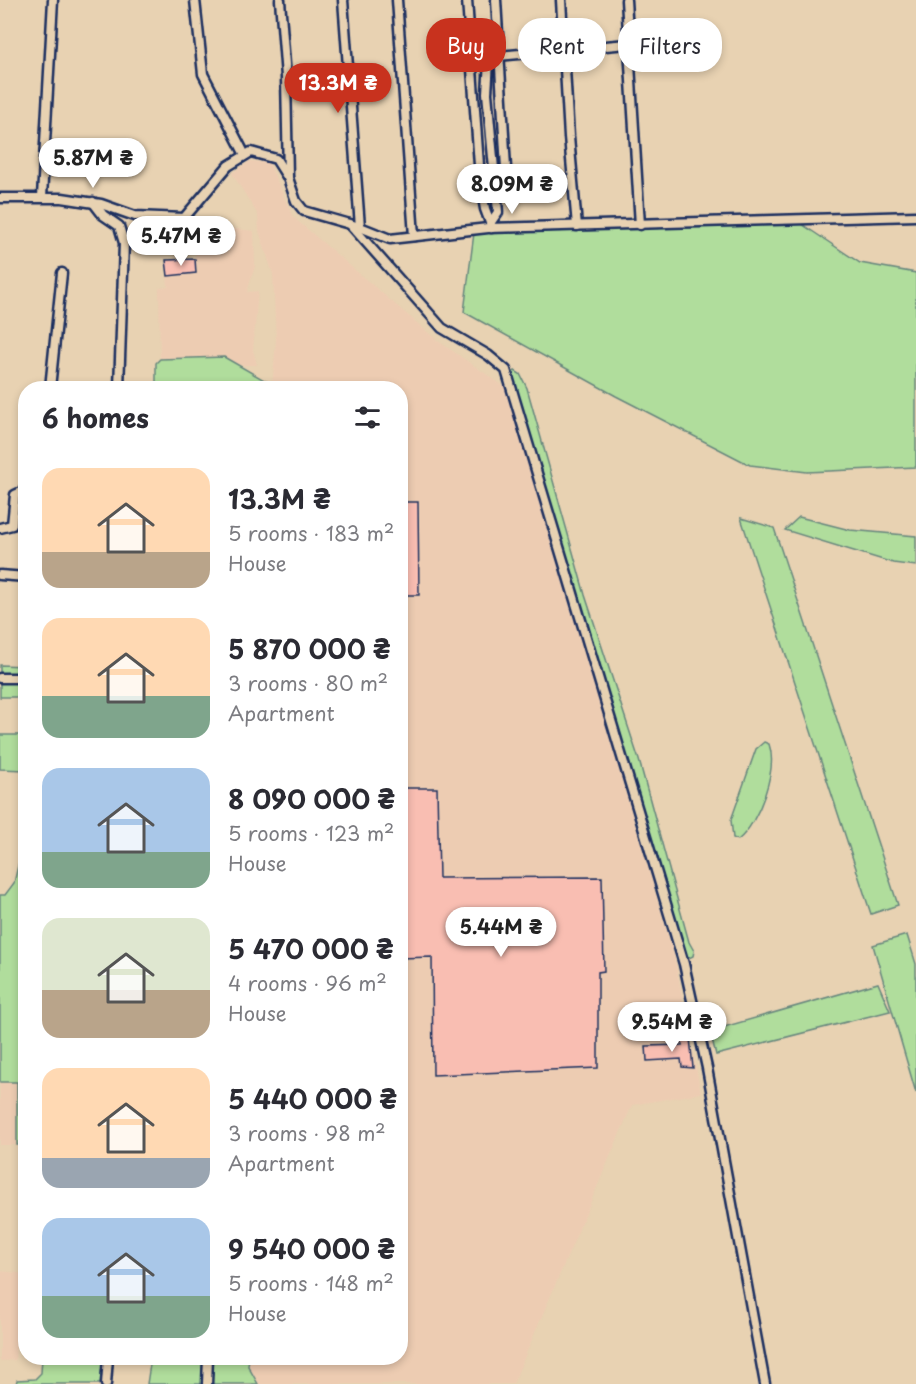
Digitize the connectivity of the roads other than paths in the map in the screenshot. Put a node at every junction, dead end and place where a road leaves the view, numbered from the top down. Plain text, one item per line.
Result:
1 (53, 0) edge
2 (195, 0) edge
3 (280, 0) edge
4 (343, 0) edge
5 (397, 0) edge
6 (467, 0) edge
7 (496, 0) edge
8 (561, 0) edge
9 (626, 0) edge
10 (497, 18) edge
11 (562, 18) edge
12 (627, 18) edge
13 (479, 72) edge
14 (488, 72) edge
15 (499, 72) edge
16 (565, 72) edge
17 (631, 72) edge
18 (473, 79) junction
19 (287, 148) junction
20 (245, 155) junction
21 (274, 158) junction
22 (288, 178) junction
23 (42, 197) junction
24 (0, 198) edge
25 (496, 200) junction
26 (93, 202) junction
27 (916, 216) edge
28 (350, 224) junction
29 (492, 225) junction
30 (640, 225) junction
31 (360, 226) junction
32 (577, 226) junction
33 (414, 236) junction
34 (62, 273) dead end
35 (51, 381) edge
36 (119, 381) edge
37 (18, 494) edge
38 (0, 528) edge
39 (0, 575) edge
40 (18, 576) edge
41 (0, 678) edge
42 (18, 678) edge
43 (107, 1365) edge
44 (207, 1365) edge
45 (106, 1384) edge
46 (207, 1384) edge
47 (765, 1384) edge

1 - 23 street
2 - 20 street
3 - 19 street
4 - 31 street
5 - 33 street
6 - 18 street
7 - 10 street
8 - 11 street
9 - 12 street
13 - 18 street
14 - 25 street
15 - 25 street
16 - 32 street
17 - 30 street
18 - 29 street
19 - 21 street
19 - 22 street
20 - 21 street
20 - 26 street
21 - 22 street
22 - 28 street
23 - 24 street
23 - 26 street
25 - 29 street
26 - 36 street
27 - 30 street
28 - 31 street
28 - 47 street
29 - 32 street
29 - 33 street
30 - 32 street
31 - 33 street
34 - 35 street
37 - 38 street
39 - 40 street
41 - 42 street
43 - 45 street
44 - 46 street

